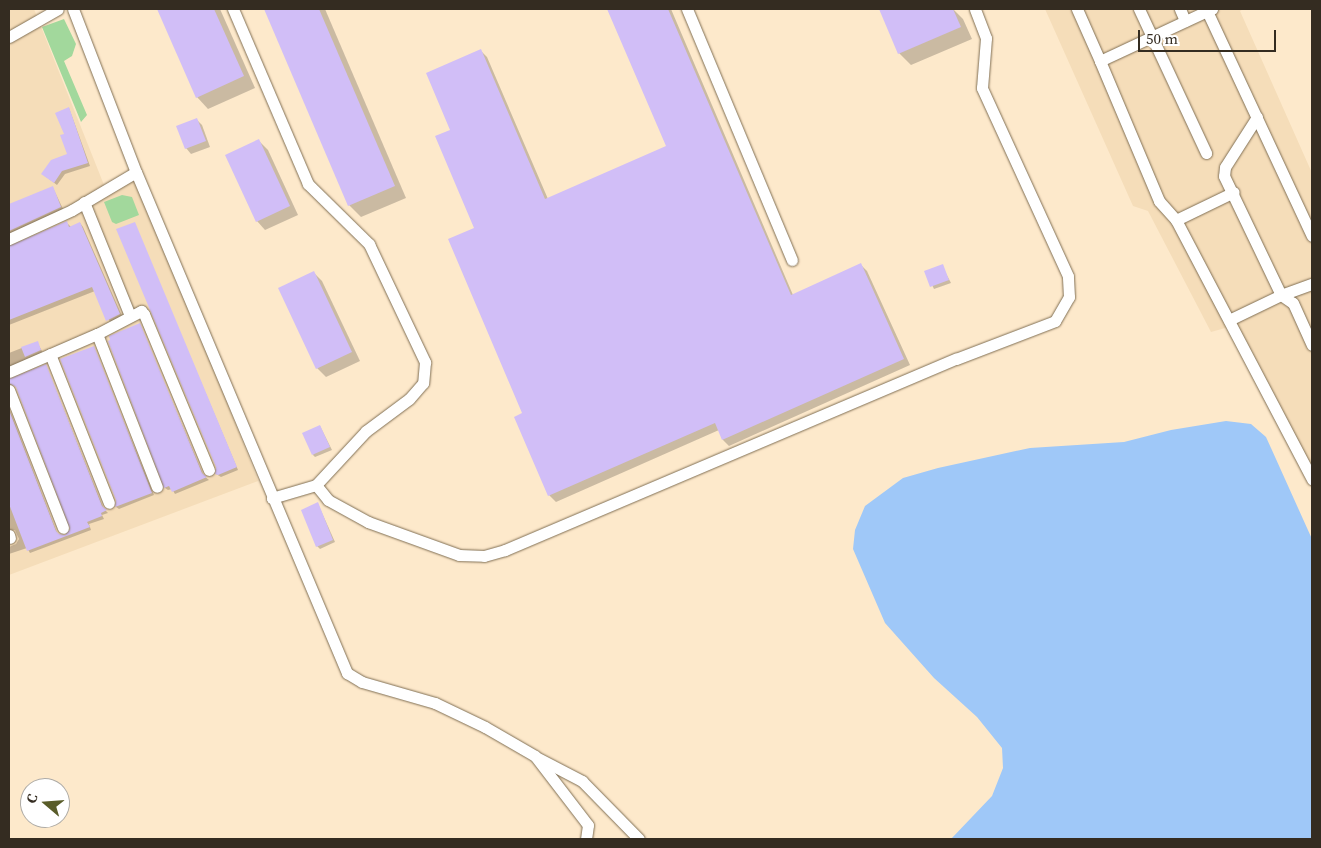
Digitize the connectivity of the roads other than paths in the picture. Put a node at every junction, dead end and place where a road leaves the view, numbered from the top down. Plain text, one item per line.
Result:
1 (58, 9) edge
2 (73, 9) edge
3 (233, 9) edge
4 (686, 9) edge
5 (975, 9) edge
6 (1077, 9) edge
7 (1140, 9) edge
8 (1180, 9) edge
9 (1209, 10) edge
10 (1185, 21) junction
11 (1151, 36) junction
12 (9, 37) edge
13 (1100, 60) junction
14 (1257, 118) junction
15 (1206, 153) dead end
16 (136, 172) junction
17 (1234, 192) junction
18 (84, 202) junction
19 (1176, 220) junction
20 (1312, 236) edge
21 (9, 239) edge
22 (792, 260) dead end
23 (1312, 284) edge
24 (1281, 295) junction
25 (130, 316) junction
26 (1229, 320) junction
27 (98, 334) junction
28 (1312, 345) edge
29 (50, 354) junction
30 (9, 372) edge
31 (9, 390) edge
32 (209, 470) dead end
33 (1312, 479) edge
34 (316, 485) junction
35 (157, 487) dead end
36 (272, 498) junction
37 (109, 503) dead end
38 (63, 528) dead end
39 (535, 756) junction
40 (586, 839) edge
41 (639, 839) edge

1 - 12 lane
2 - 16 lane
3 - 34 lane
4 - 22 lane
5 - 34 lane
6 - 13 lane
7 - 11 lane
8 - 10 lane
9 - 10 lane
9 - 14 lane
10 - 11 lane
11 - 13 lane
11 - 15 lane
13 - 19 lane
14 - 17 lane
14 - 20 lane
16 - 18 lane
16 - 36 lane
17 - 19 lane
17 - 24 lane
18 - 21 lane
18 - 25 lane
19 - 26 lane
23 - 24 lane
24 - 26 lane
24 - 28 lane
25 - 27 lane
25 - 32 lane
26 - 33 lane
27 - 29 lane
27 - 35 lane
29 - 30 lane
29 - 37 lane
31 - 38 lane
34 - 36 lane
36 - 39 lane
39 - 40 lane
39 - 41 lane

